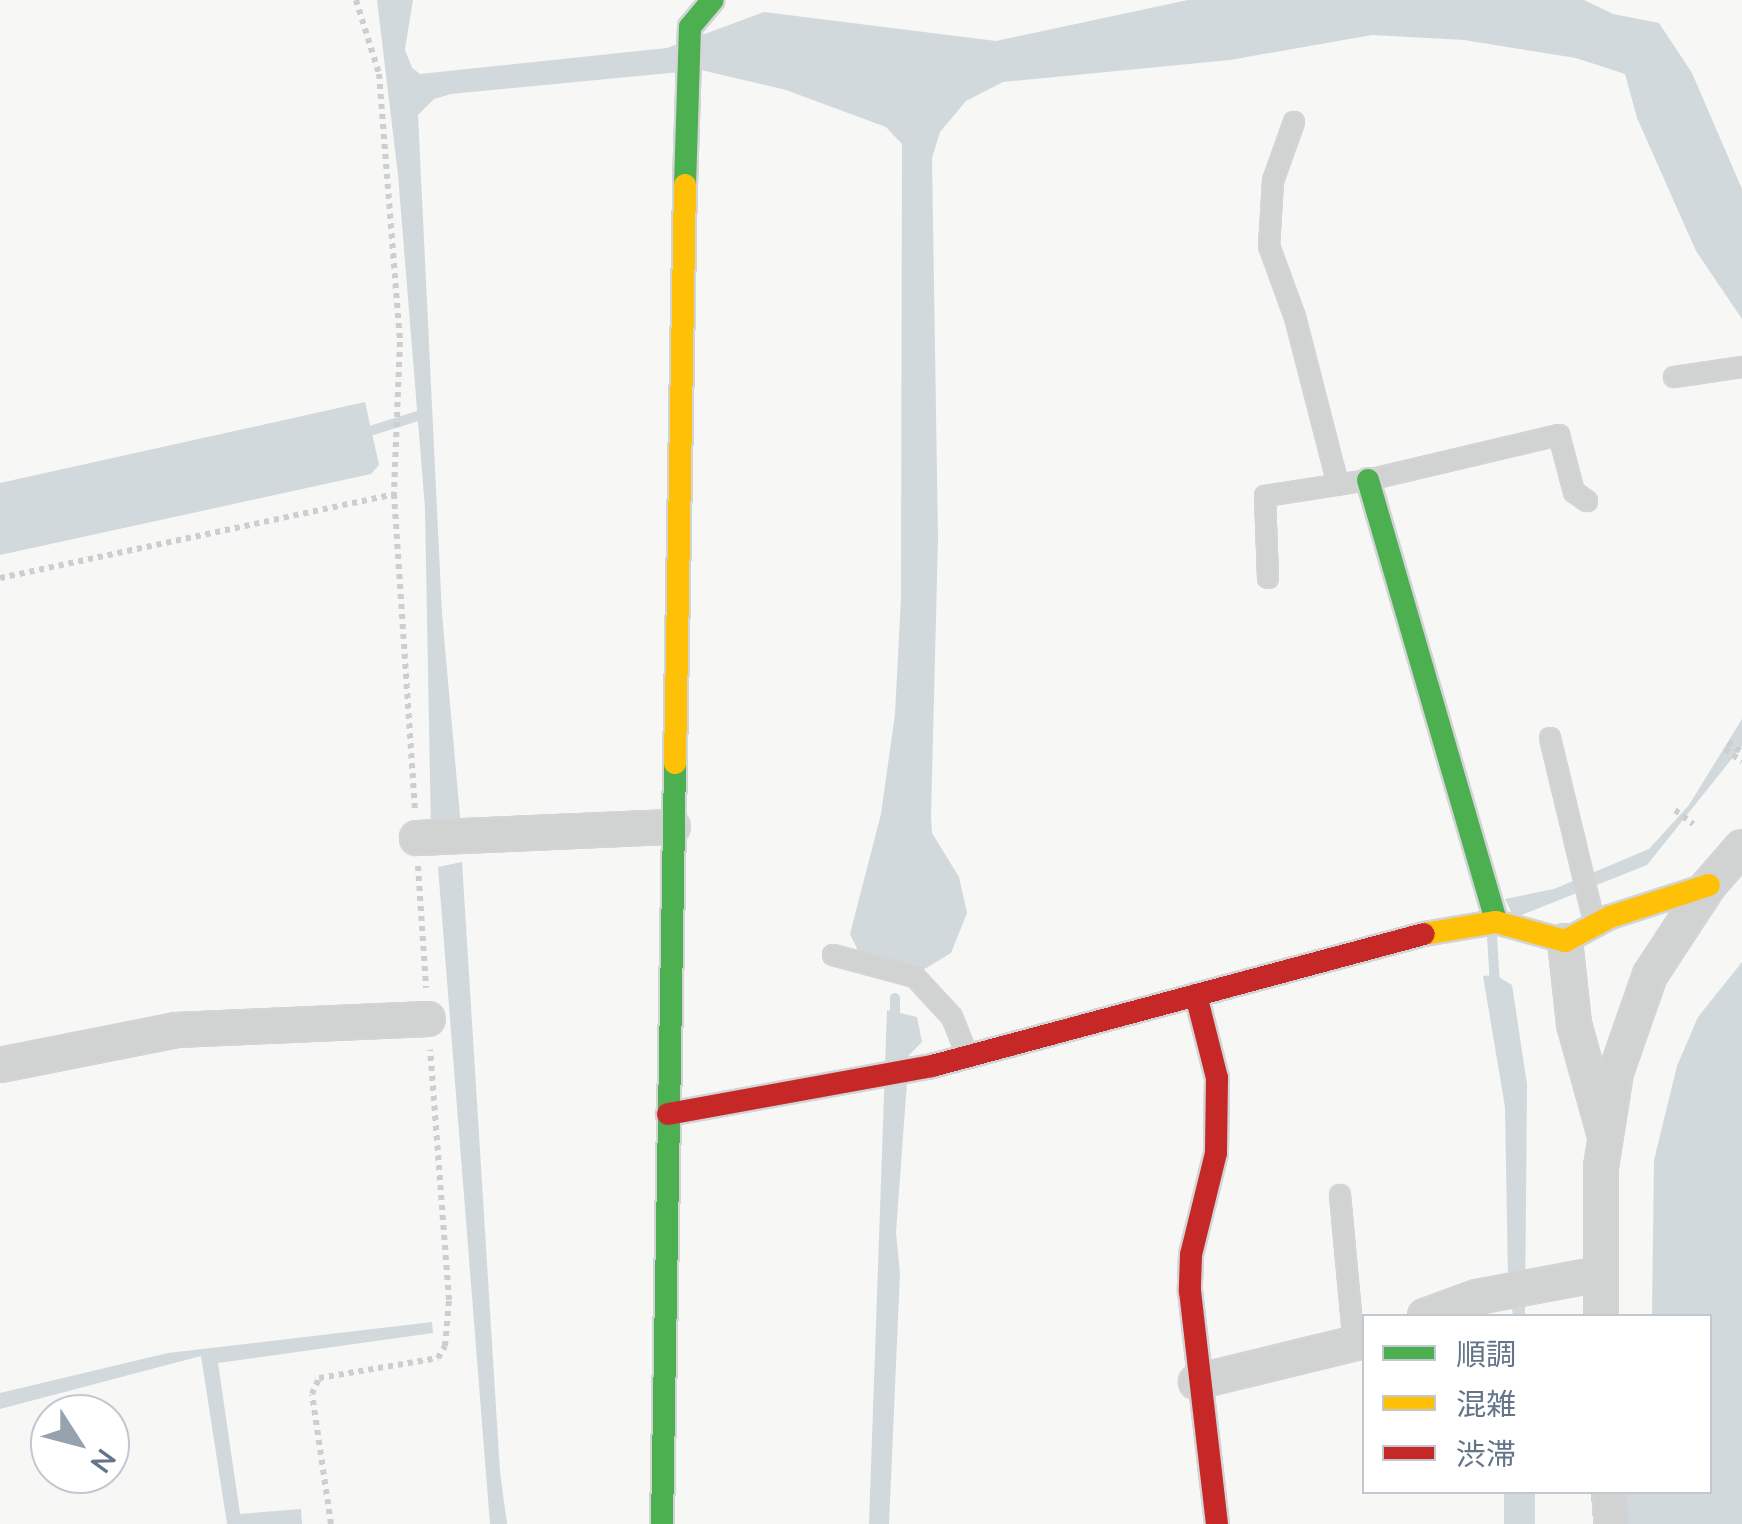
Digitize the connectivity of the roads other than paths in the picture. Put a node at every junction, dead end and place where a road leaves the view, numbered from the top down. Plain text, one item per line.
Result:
1 (712, 0) edge
2 (1294, 122) dead end
3 (1742, 367) edge
4 (1674, 378) dead end
5 (1368, 480) junction
6 (1338, 484) junction
7 (1586, 501) dead end
8 (1268, 578) dead end
9 (1550, 738) dead end
10 (673, 827) junction
11 (426, 837) road end
12 (1742, 847) edge
13 (1709, 885) junction
14 (1496, 922) junction
15 (1595, 926) junction
16 (1565, 941) junction
17 (833, 955) dead end
18 (1196, 995) junction
19 (428, 1020) road end
20 (968, 1057) junction
21 (0, 1064) edge
22 (668, 1114) junction
23 (1604, 1132) junction
24 (1340, 1195) dead end
25 (1600, 1274) junction
26 (1431, 1314) edge
27 (1601, 1314) edge
28 (1359, 1344) edge
29 (1196, 1382) junction
30 (1609, 1494) edge
31 (662, 1524) edge
32 (1217, 1524) edge
33 (1611, 1524) edge

1 - 10 street
2 - 6 lane
3 - 4 lane
5 - 6 lane
5 - 7 lane
5 - 14 street
6 - 8 lane
9 - 15 lane
10 - 11 street
10 - 22 street
12 - 13 street
13 - 15 street
13 - 23 street
14 - 16 street
14 - 18 street
15 - 16 street
16 - 23 street
17 - 20 lane
18 - 20 street
18 - 29 street
19 - 21 street
20 - 22 street
22 - 31 street
23 - 25 street
24 - 28 lane
25 - 26 street
25 - 27 street
28 - 29 street
29 - 32 street
30 - 33 street

